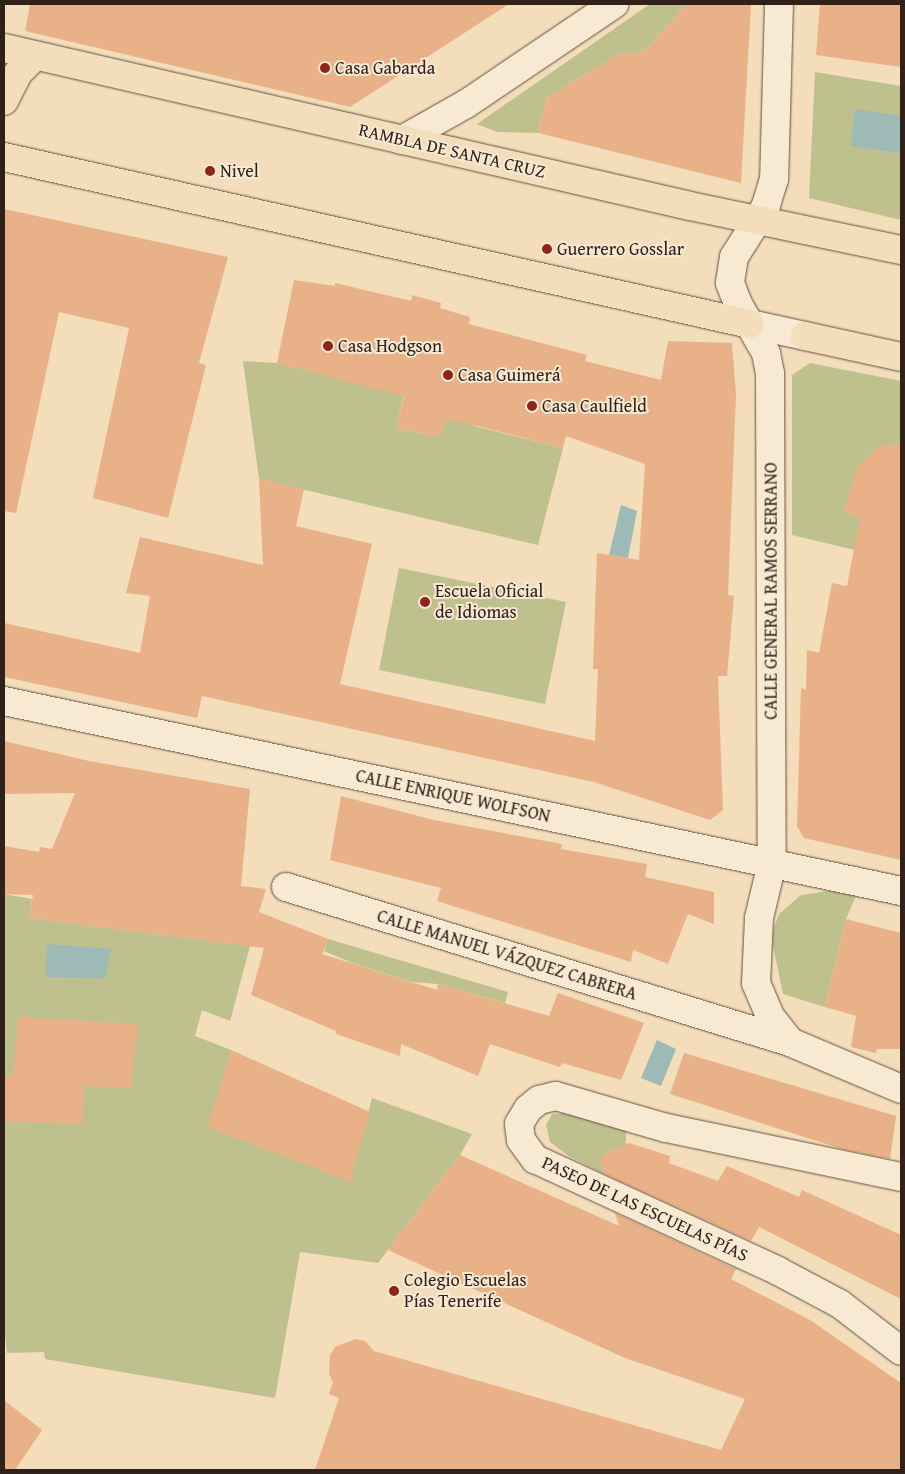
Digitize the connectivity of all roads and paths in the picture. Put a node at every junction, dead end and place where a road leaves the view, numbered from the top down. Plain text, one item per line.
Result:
1 (614, 4) edge
2 (779, 4) edge
3 (4, 48) edge
4 (35, 56) junction
5 (4, 101) edge
6 (402, 140) junction
7 (4, 157) edge
8 (759, 220) junction
9 (901, 250) edge
10 (750, 324) junction
11 (805, 336) joint
12 (901, 357) edge
13 (4, 701) edge
14 (772, 863) junction
15 (286, 887) dead end
16 (901, 891) edge
17 (756, 983) junction
18 (728, 1023) junction
19 (790, 1042) junction
20 (901, 1089) edge
21 (901, 1177) edge
22 (901, 1351) edge

1 - 6 street
2 - 8 street, CALLE GENERAL RAMOS SERRANO
3 - 4 main road, RAMBLA DE SANTA CRUZ
4 - 5 main road
4 - 6 main road, RAMBLA DE SANTA CRUZ
6 - 8 main road, RAMBLA DE SANTA CRUZ
7 - 10 main road
8 - 9 main road, RAMBLA DE SANTA CRUZ
8 - 10 street, CALLE GENERAL RAMOS SERRANO
10 - 11 street
10 - 14 street, CALLE GENERAL RAMOS SERRANO
11 - 12 main road
13 - 14 street, CALLE ENRIQUE WOLFSON
14 - 16 street, CALLE ENRIQUE WOLFSON
14 - 17 street
15 - 18 street, CALLE MANUEL VÁZQUEZ CABRERA
17 - 18 street
17 - 19 street
18 - 19 street, CALLE MANUEL VÁZQUEZ CABRERA
19 - 20 street
21 - 22 street, PASEO DE LAS ESCUELAS PÍAS

